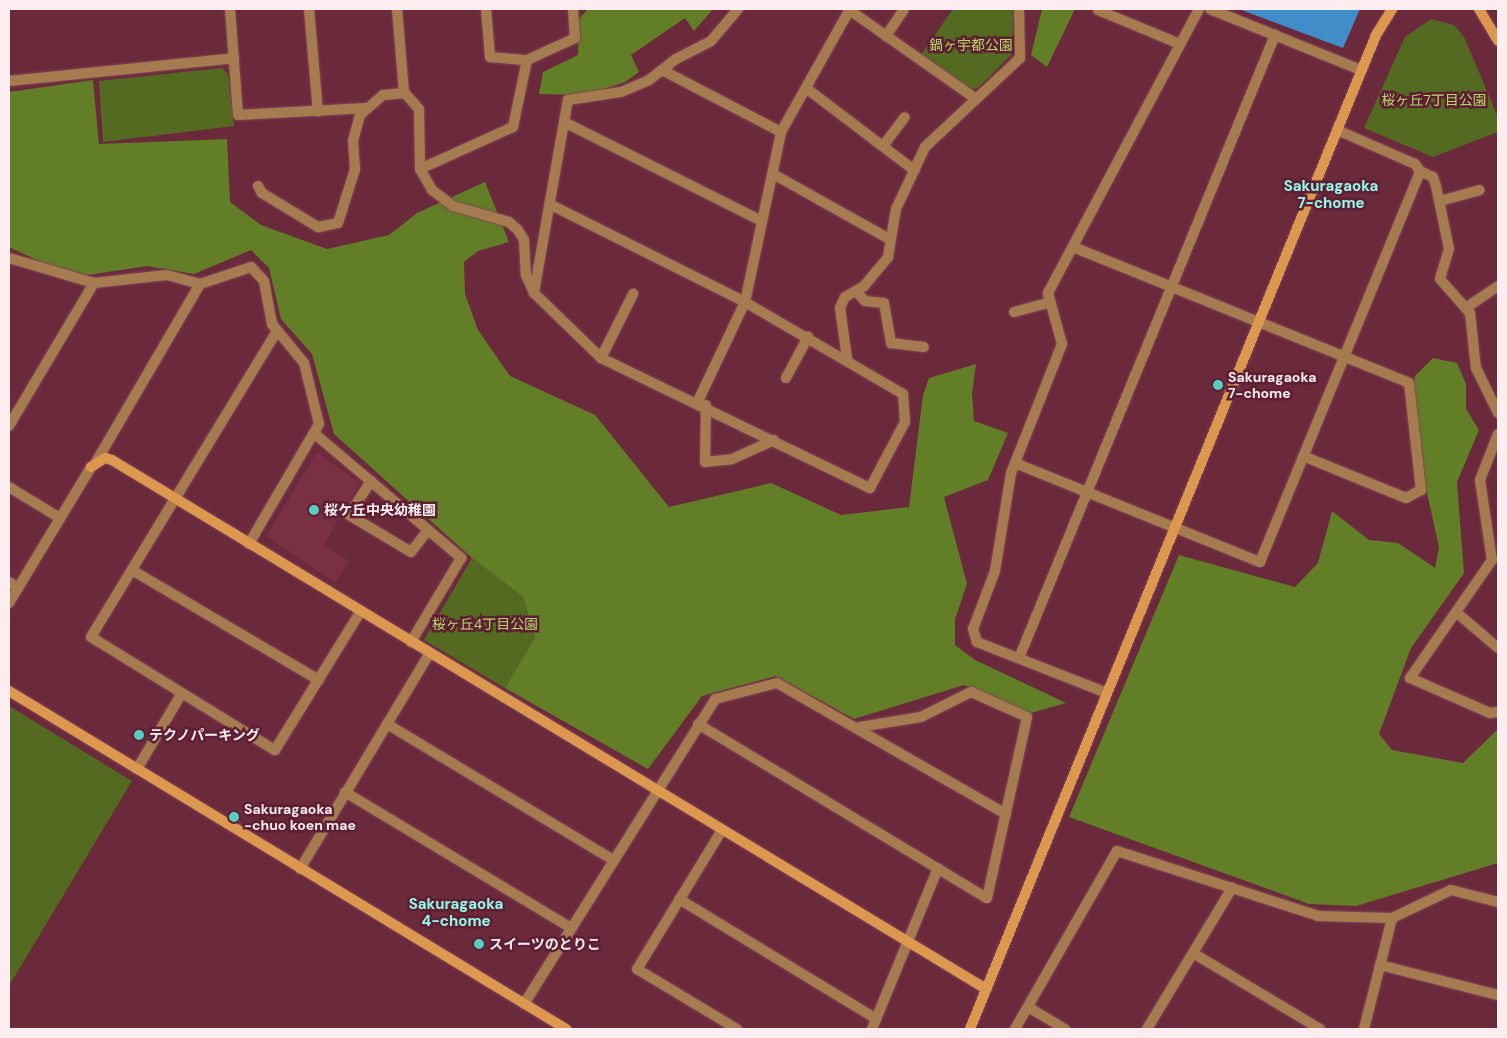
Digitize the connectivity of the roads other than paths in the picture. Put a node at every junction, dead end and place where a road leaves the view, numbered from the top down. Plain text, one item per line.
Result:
1 (230, 9) edge
2 (309, 9) edge
3 (397, 9) edge
4 (486, 9) edge
5 (573, 9) edge
6 (738, 9) edge
7 (849, 9) edge
8 (904, 9) edge
9 (1019, 9) edge
10 (1199, 9) edge
11 (1210, 9) edge
12 (1392, 9) edge
13 (1098, 10) dead end
14 (1483, 10) edge
15 (1275, 35) junction
16 (886, 36) junction
17 (1498, 41) edge
18 (1180, 44) junction
19 (234, 58) junction
20 (527, 60) junction
21 (662, 70) junction
22 (1361, 70) junction
23 (9, 81) edge
24 (806, 88) junction
25 (404, 93) junction
26 (976, 100) junction
27 (366, 108) junction
28 (318, 112) junction
29 (905, 117) dead end
30 (564, 122) junction
31 (1337, 130) junction
32 (781, 132) junction
33 (884, 146) junction
34 (420, 169) junction
35 (914, 170) junction
36 (1420, 171) junction
37 (772, 174) junction
38 (258, 186) dead end
39 (1480, 190) dead end
40 (1440, 201) junction
41 (549, 204) junction
42 (762, 221) junction
43 (891, 240) junction
44 (1073, 247) junction
45 (9, 259) edge
46 (94, 283) junction
47 (200, 284) junction
48 (1498, 286) edge
49 (1172, 287) junction
50 (856, 291) junction
51 (534, 293) junction
52 (633, 294) dead end
53 (745, 302) junction
54 (1051, 302) junction
55 (1466, 307) junction
56 (1014, 312) dead end
57 (1258, 322) junction
58 (277, 331) junction
59 (808, 336) junction
60 (924, 347) dead end
61 (1344, 357) junction
62 (601, 358) junction
63 (847, 358) junction
64 (786, 378) dead end
65 (702, 403) junction
66 (1498, 413) edge
67 (9, 426) edge
68 (315, 434) junction
69 (1498, 434) edge
70 (774, 440) junction
71 (1303, 456) junction
72 (1015, 462) junction
73 (93, 464) junction
74 (370, 481) junction
75 (9, 487) edge
76 (1088, 492) junction
77 (175, 499) junction
78 (60, 518) junction
79 (1175, 527) junction
80 (428, 530) junction
81 (249, 544) junction
82 (132, 570) junction
83 (13, 585) edge
84 (9, 603) edge
85 (361, 611) junction
86 (1456, 612) junction
87 (411, 642) junction
88 (1498, 648) edge
89 (430, 653) junction
90 (1019, 658) junction
91 (318, 680) junction
92 (9, 692) edge
93 (182, 693) junction
94 (1107, 693) junction
95 (1498, 712) edge
96 (387, 724) junction
97 (698, 724) junction
98 (859, 727) junction
99 (137, 769) junction
100 (655, 789) junction
101 (345, 792) junction
102 (1006, 814) junction
103 (722, 830) junction
104 (612, 859) junction
105 (938, 868) junction
106 (300, 869) junction
107 (1232, 888) junction
108 (679, 899) junction
109 (1498, 902) edge
110 (1392, 918) junction
111 (570, 927) junction
112 (908, 942) junction
113 (1193, 953) junction
114 (1380, 965) junction
115 (986, 989) junction
116 (1498, 995) edge
117 (524, 1004) junction
118 (1028, 1007) junction
119 (876, 1019) junction
120 (566, 1029) edge
121 (737, 1029) edge
122 (872, 1029) edge
123 (970, 1029) edge
124 (1015, 1029) edge
125 (1065, 1029) edge
126 (1147, 1029) edge
127 (1320, 1029) edge
128 (1364, 1029) edge

1 - 19 street
2 - 28 street
3 - 25 street
4 - 20 street
5 - 20 street
6 - 21 street
7 - 16 street
7 - 24 street
8 - 16 street
9 - 26 street
10 - 18 street
11 - 15 street
12 - 22 street
13 - 18 street
14 - 17 street
15 - 22 street
15 - 49 street
16 - 26 street
18 - 44 street
19 - 23 street
19 - 28 street
20 - 34 street
21 - 30 street
21 - 32 street
22 - 31 street
24 - 32 street
24 - 33 street
25 - 27 street
25 - 34 street
26 - 35 street
27 - 28 street
27 - 38 street
29 - 33 street
30 - 41 street
30 - 42 street
31 - 36 street
31 - 57 street
32 - 37 street
33 - 35 street
34 - 51 street
35 - 43 street
36 - 40 street
36 - 61 street
37 - 42 street
37 - 43 street
39 - 40 street
40 - 55 street
41 - 51 street
41 - 53 street
42 - 53 street
43 - 50 street
44 - 49 street
44 - 54 street
45 - 46 street
46 - 47 street
46 - 67 street
47 - 58 street
47 - 73 street
48 - 55 street
49 - 57 street
49 - 76 street
50 - 60 street
50 - 63 street
51 - 62 street
52 - 62 street
53 - 59 street
53 - 65 street
54 - 56 street
54 - 72 street
55 - 66 street
57 - 61 street
57 - 79 street
58 - 68 street
58 - 77 street
59 - 63 street
59 - 64 street
61 - 71 street
61 - 71 street
62 - 65 street
63 - 70 street
65 - 70 street
65 - 70 street
68 - 74 street
68 - 81 street
69 - 86 street
71 - 79 street
72 - 76 street
72 - 90 street
73 - 77 street
73 - 78 street
74 - 80 street
74 - 80 street
75 - 78 street
76 - 79 street
76 - 90 street
77 - 81 street
77 - 82 street
78 - 83 street
79 - 94 street
80 - 87 street
81 - 85 street
82 - 91 street
82 - 93 street
83 - 84 street
85 - 87 street
85 - 91 street
86 - 88 street
86 - 95 street
87 - 89 street
89 - 96 street
89 - 100 street
90 - 94 street
91 - 93 street
92 - 99 street
93 - 99 street
94 - 115 street
96 - 101 street
96 - 104 street
97 - 98 street
97 - 100 street
97 - 105 street
98 - 102 street
98 - 102 street
99 - 106 street
100 - 103 street
100 - 104 street
101 - 106 street
101 - 111 street
102 - 105 street
103 - 108 street
103 - 112 street
104 - 111 street
105 - 112 street
106 - 117 street
107 - 110 street
107 - 113 street
107 - 118 street
108 - 119 street
108 - 121 street
109 - 110 street
110 - 114 street
111 - 117 street
112 - 115 street
112 - 119 street
113 - 126 street
113 - 127 street
114 - 116 street
114 - 128 street
115 - 123 street
117 - 120 street
118 - 124 street
118 - 125 street
119 - 122 street

